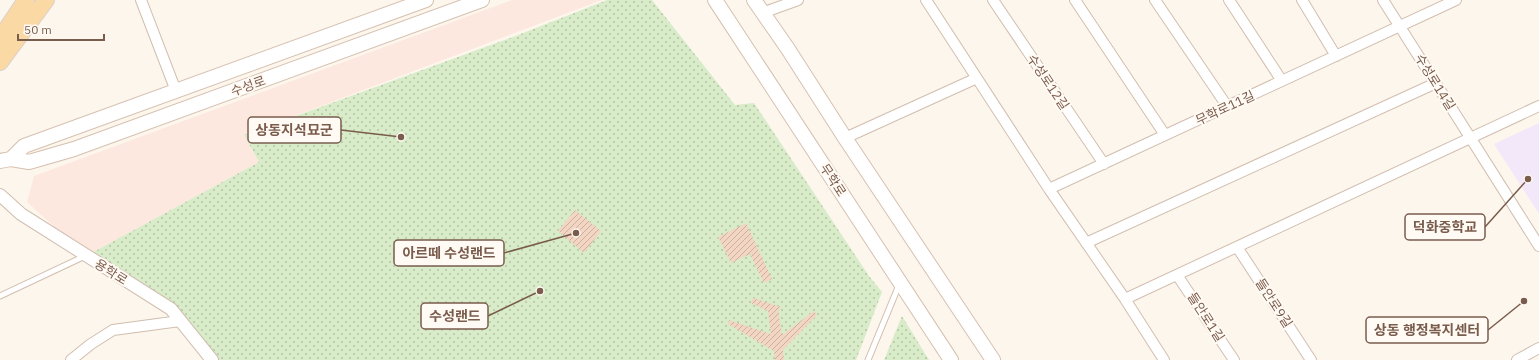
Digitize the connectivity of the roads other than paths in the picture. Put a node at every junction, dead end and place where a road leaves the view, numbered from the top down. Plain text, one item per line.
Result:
1 (26, 0) edge
2 (46, 0) edge
3 (141, 0) edge
4 (426, 0) edge
5 (482, 0) edge
6 (715, 0) edge
7 (754, 0) edge
8 (798, 0) edge
9 (926, 0) edge
10 (993, 0) edge
11 (1075, 0) edge
12 (1155, 0) edge
13 (1229, 0) edge
14 (1302, 0) edge
15 (1384, 0) edge
16 (1456, 0) edge
17 (762, 13) junction
18 (1400, 26) junction
19 (0, 39) edge
20 (1336, 56) junction
21 (0, 62) edge
22 (977, 78) junction
23 (1282, 81) junction
24 (1436, 82) junction
25 (176, 91) junction
26 (1227, 106) junction
27 (1539, 106) edge
28 (1166, 135) junction
29 (845, 138) junction
30 (1471, 138) junction
31 (6, 160) edge
32 (1104, 164) junction
33 (1049, 189) junction
34 (0, 195) edge
35 (1086, 243) junction
36 (1539, 246) edge
37 (1237, 247) junction
38 (86, 256) junction
39 (1177, 275) junction
40 (900, 282) junction
41 (0, 296) edge
42 (1125, 299) junction
43 (180, 321) junction
44 (1539, 348) edge
45 (71, 360) edge
46 (212, 360) edge
47 (868, 360) edge
48 (951, 360) edge
49 (993, 360) edge
50 (1164, 360) edge
51 (1234, 360) edge
52 (1311, 360) edge
53 (1517, 360) edge

1 - 19 main road
2 - 21 main road
3 - 25 street
4 - 25 main road, 수성로
5 - 31 main road, 수성로
6 - 40 main road, 무학로
7 - 17 main road
8 - 17 street
9 - 22 street
10 - 32 street, 수성로12길
11 - 28 street
12 - 26 street
13 - 23 street
14 - 20 street
15 - 18 street, 수성로14길
16 - 18 street
17 - 29 main road
18 - 20 street, 무학로11길
18 - 24 street, 수성로14길
20 - 23 street, 무학로11길
22 - 29 street
22 - 33 street
23 - 26 street, 무학로11길
24 - 30 street, 수성로14길
24 - 35 street
25 - 31 main road, 수성로
26 - 28 street, 무학로11길
27 - 30 street
28 - 32 street, 무학로11길
29 - 49 main road
30 - 36 street, 수성로14길
30 - 37 street
32 - 33 street, 무학로11길
33 - 35 street
34 - 38 street, 용학로
35 - 42 street
37 - 39 street
37 - 52 street, 들안로9길
38 - 41 lane
38 - 43 street, 용학로
39 - 42 street
39 - 51 street, 들안로1길
40 - 47 lane
40 - 48 main road, 무학로
42 - 50 street
43 - 45 street
43 - 46 street, 용학로
44 - 53 street

